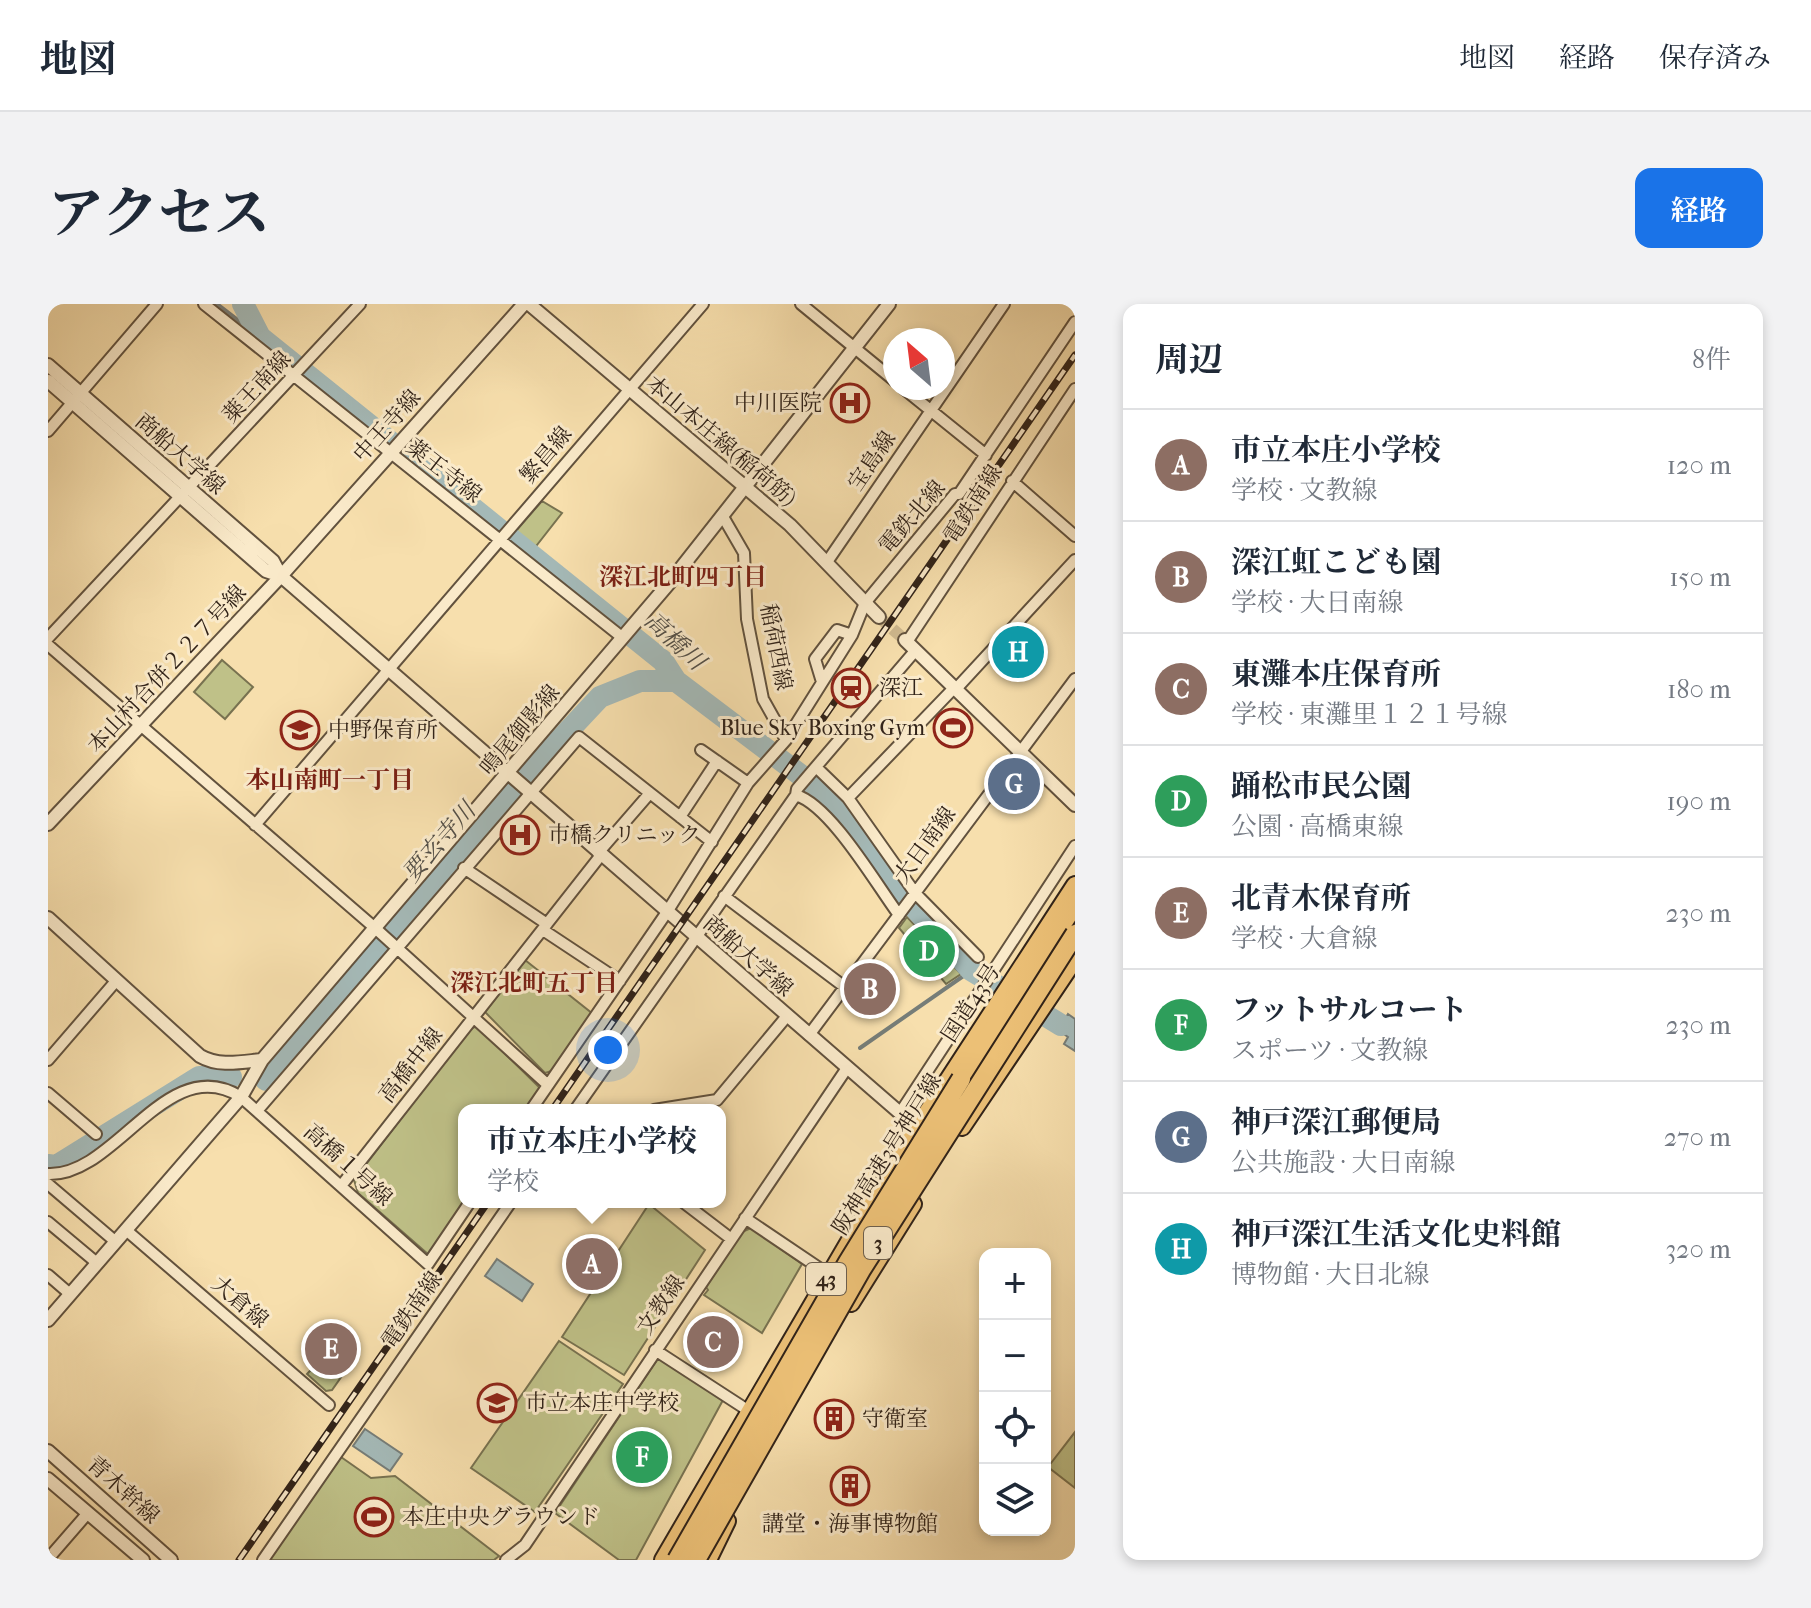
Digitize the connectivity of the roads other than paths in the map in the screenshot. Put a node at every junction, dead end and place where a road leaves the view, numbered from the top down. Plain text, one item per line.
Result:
1 (157, 304) edge
2 (204, 304) edge
3 (360, 304) edge
4 (526, 304) edge
5 (703, 304) edge
6 (801, 304) edge
7 (889, 304) edge
8 (1004, 304) edge
9 (1075, 322) edge
10 (855, 348) junction
11 (48, 365) edge
12 (298, 371) junction
13 (883, 371) edge
14 (48, 381) edge
15 (629, 389) junction
16 (1075, 389) edge
17 (76, 398) junction
18 (917, 400) edge
19 (930, 411) junction
20 (48, 431) edge
21 (394, 448) junction
22 (986, 455) junction
23 (1012, 481) junction
24 (744, 487) junction
25 (186, 493) junction
26 (722, 515) junction
27 (1075, 536) edge
28 (500, 540) junction
29 (1075, 560) edge
30 (827, 562) junction
31 (281, 576) junction
32 (865, 603) junction
33 (879, 617) tunnel mouth
34 (852, 635) junction
35 (48, 638) edge
36 (623, 638) junction
37 (48, 645) edge
38 (909, 645) junction
39 (390, 670) junction
40 (1075, 679) edge
41 (822, 682) junction
42 (954, 689) junction
43 (141, 726) junction
44 (786, 740) junction
45 (701, 750) dead end
46 (1018, 751) junction
47 (717, 761) junction
48 (814, 770) junction
49 (512, 775) junction
50 (748, 783) junction
51 (529, 789) junction
52 (796, 792) junction
53 (650, 793) junction
54 (848, 798) junction
55 (1075, 805) edge
56 (680, 817) junction
57 (48, 824) edge
58 (255, 825) junction
59 (712, 842) junction
60 (1075, 846) edge
61 (600, 854) junction
62 (464, 868) junction
63 (1075, 885) edge
64 (914, 894) junction
65 (724, 896) junction
66 (1075, 904) edge
67 (667, 912) junction
68 (900, 914) junction
69 (48, 918) edge
70 (545, 927) junction
71 (380, 933) junction
72 (1075, 934) edge
73 (696, 937) junction
74 (395, 946) junction
75 (978, 957) dead end
76 (1075, 959) edge
77 (994, 968) junction
78 (116, 981) junction
79 (620, 981) junction
80 (1011, 981) junction
81 (846, 988) junction
82 (787, 1016) junction
83 (475, 1017) junction
84 (809, 1035) junction
85 (50, 1052) edge
86 (262, 1060) junction
87 (847, 1068) junction
88 (548, 1085) junction
89 (48, 1093) edge
90 (241, 1097) junction
91 (535, 1104) edge
92 (579, 1104) edge
93 (692, 1104) edge
94 (257, 1111) junction
95 (900, 1113) junction
96 (919, 1124) junction
97 (96, 1134) dead end
98 (950, 1146) junction
99 (48, 1174) edge
100 (48, 1184) edge
101 (341, 1186) junction
102 (466, 1208) edge
103 (507, 1208) edge
104 (691, 1208) edge
105 (745, 1218) junction
106 (48, 1222) edge
107 (126, 1230) junction
108 (730, 1238) junction
109 (116, 1242) junction
110 (97, 1263) junction
111 (828, 1274) junction
112 (48, 1275) edge
113 (70, 1294) junction
114 (48, 1320) edge
115 (655, 1350) junction
116 (329, 1405) dead end
117 (749, 1411) junction
118 (48, 1451) edge
119 (48, 1479) edge
120 (87, 1514) junction
121 (48, 1559) edge
122 (143, 1560) edge
123 (171, 1560) edge
124 (263, 1560) edge
125 (506, 1560) edge
126 (663, 1560) edge
127 (677, 1560) edge
128 (696, 1560) edge
129 (708, 1560) edge

1 - 17 street
2 - 12 street, 薬王寺線
3 - 12 street, 薬王南線
4 - 15 street, 本山本庄線(稲荷筋)
4 - 21 street, 中王寺線
5 - 15 street, 繁昌線
6 - 10 street
7 - 10 street, 鳴尾御影線
8 - 19 street, 宝島線
9 - 22 street, 電鉄北線
10 - 13 street
10 - 24 street, 鳴尾御影線
11 - 17 street, 商船大学線
12 - 21 street, 薬王寺線
12 - 25 street, 薬王南線
14 - 17 street, 商船大学線
15 - 24 street, 本山本庄線(稲荷筋)
15 - 28 street, 繁昌線
16 - 23 street, 電鉄南線
17 - 20 street
17 - 25 street, 商船大学線
18 - 19 street
19 - 22 street
19 - 30 street, 宝島線
21 - 28 street, 薬王寺線
21 - 31 street, 中王寺線
22 - 32 street, 電鉄北線
23 - 27 street
23 - 38 street, 電鉄南線
24 - 26 street, 鳴尾御影線
24 - 30 street, 本山本庄線(稲荷筋)
25 - 31 street, 商船大学線
25 - 35 street, 薬王南線
26 - 36 street, 鳴尾御影線
26 - 44 street, 稲荷西線
28 - 36 street, 薬王寺線
28 - 39 street, 繁昌線
29 - 42 street
30 - 32 street, 本山本庄線(稲荷筋)
31 - 39 street, 商船大学線
31 - 43 street, 本山村合併２２７号線
32 - 33 street, 本山本庄線(稲荷筋)
32 - 34 street, 電鉄北線
34 - 41 street, 電鉄北線
34 - 41 street
36 - 49 street, 鳴尾御影線
37 - 43 street
38 - 42 street
38 - 48 street, 電鉄南線
39 - 49 street, 商船大学線
39 - 58 street, 繁昌線
40 - 46 street, 大日南線
41 - 44 street, 電鉄北線
42 - 46 street
42 - 54 street
43 - 57 street, 本山村合併２２７号線
43 - 58 street
44 - 50 street, 電鉄北線
45 - 47 street
46 - 55 street
46 - 64 street, 大日南線
47 - 50 street
47 - 56 street
48 - 52 street, 電鉄南線
48 - 54 street
49 - 51 street, 商船大学線
49 - 71 street, 鳴尾御影線
50 - 59 street
51 - 53 street
51 - 61 street, 商船大学線
51 - 62 street
52 - 65 street
52 - 68 street
53 - 56 street
53 - 61 street, 高橋中線
54 - 64 street
56 - 59 street
58 - 71 street
59 - 67 street
60 - 77 street
61 - 67 street, 商船大学線
61 - 70 street, 高橋中線
62 - 70 street
62 - 74 street
63 - 80 highway, 国道43号 / 43
64 - 68 street, 大日南線
64 - 75 street
65 - 73 street
65 - 81 street
66 - 127 highway, 阪神高速3号神戸線 / 3, bridge
67 - 73 street, 商船大学線
67 - 79 street
68 - 81 street, 大日南線
69 - 78 street
70 - 79 street
70 - 83 street, 高橋中線
71 - 74 street
71 - 86 street, 鳴尾御影線
72 - 128 highway, 阪神高速3号神戸線 / 3, bridge
73 - 82 street, 商船大学線
73 - 92 street
74 - 83 street
74 - 94 street
76 - 98 highway, 43
77 - 80 street
77 - 95 street
78 - 85 street
78 - 86 street
79 - 88 street
80 - 96 highway, 国道43号 / 43
81 - 84 street, 大日南線
82 - 84 street, 商船大学線
82 - 93 street
83 - 88 street
83 - 101 street, 高橋中線
84 - 87 street, 商船大学線
86 - 90 street, 鳴尾御影線
87 - 95 street, 商船大学線
87 - 105 street, 文教線
88 - 91 street
89 - 97 street
90 - 94 street, 高橋１号線
90 - 99 street
90 - 107 street, 鳴尾御影線
94 - 101 street, 高橋１号線
95 - 96 street, 商船大学線
96 - 98 street, 商船大学線
96 - 111 highway, 国道43号 / 43
98 - 129 highway, 43
100 - 109 street
101 - 102 street, 高橋１号線
103 - 124 street, 電鉄南線
104 - 108 street
105 - 108 street, 文教線
105 - 111 street
106 - 110 street
107 - 109 street, 鳴尾御影線
107 - 116 street, 大倉線
108 - 115 street, 文教線
109 - 110 street, 鳴尾御影線
110 - 113 street, 鳴尾御影線
111 - 117 highway, 国道43号 / 43
112 - 113 street
113 - 114 street, 鳴尾御影線
115 - 117 street
115 - 125 street, 文教線
117 - 126 highway, 国道43号 / 43
118 - 123 street, 青木幹線
119 - 120 street, 青木幹線
120 - 121 street
120 - 122 street, 青木幹線

